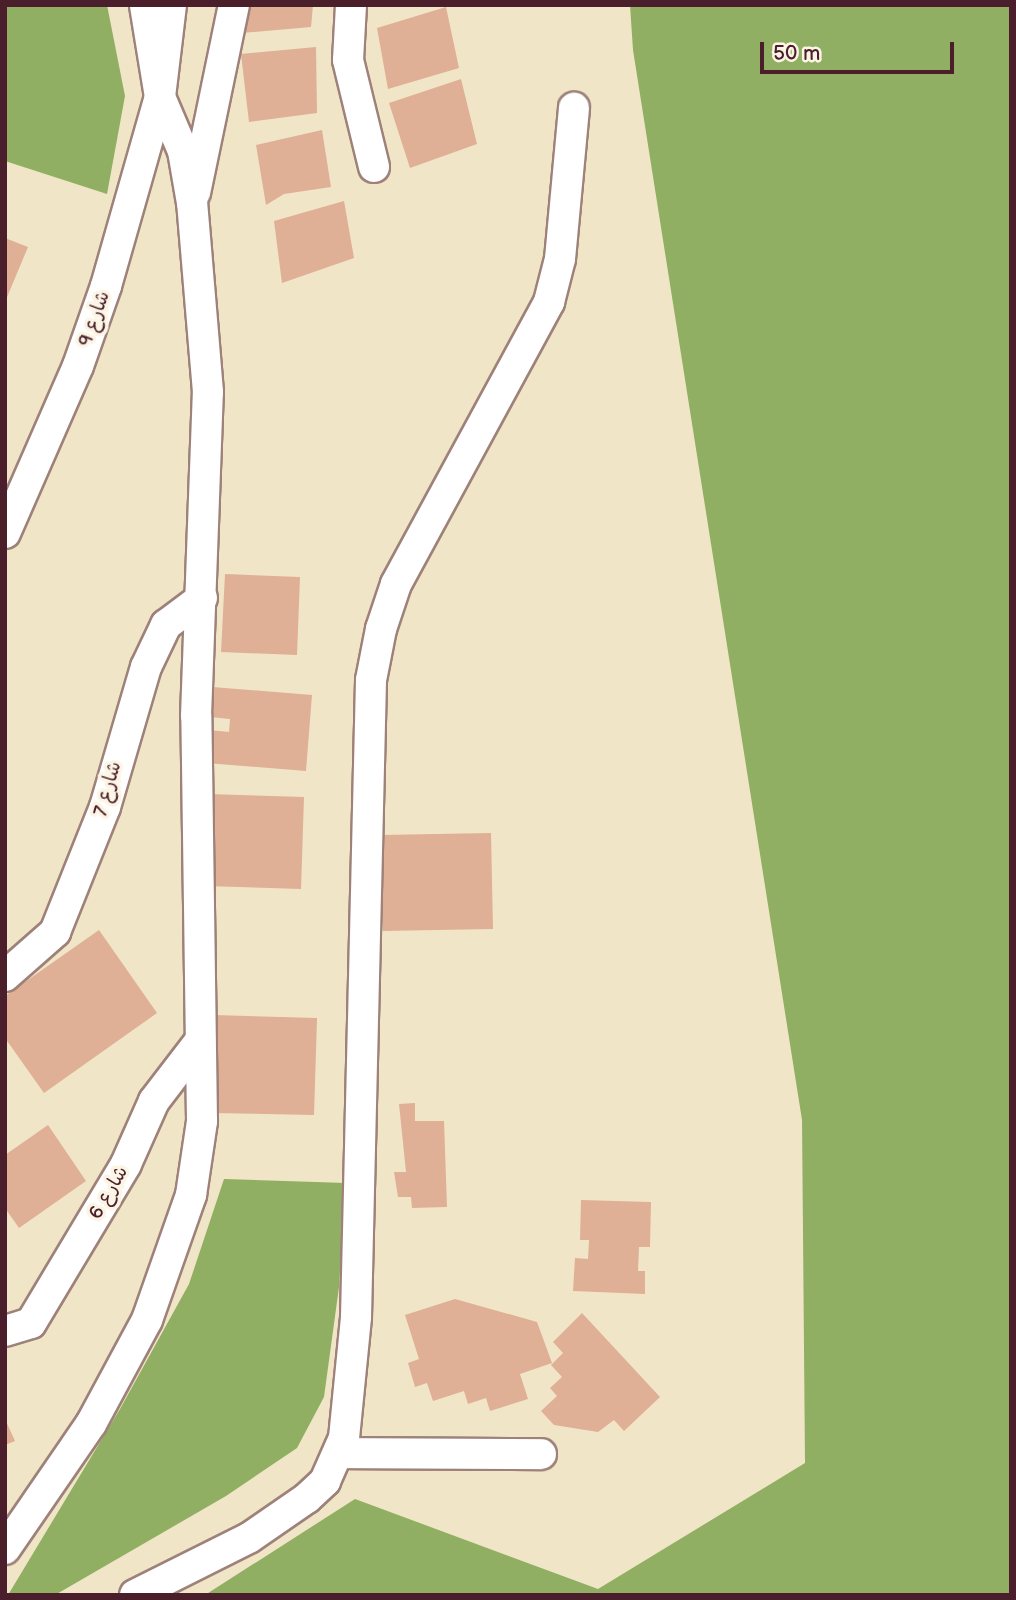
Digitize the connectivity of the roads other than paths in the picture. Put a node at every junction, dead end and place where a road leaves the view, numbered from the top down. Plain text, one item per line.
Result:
1 (145, 5) edge
2 (172, 5) edge
3 (234, 5) edge
4 (351, 5) edge
5 (160, 97) junction
6 (574, 108) dead end
7 (374, 167) dead end
8 (192, 203) junction
9 (9, 517) edge
10 (202, 598) junction
11 (5, 976) edge
12 (200, 1041) junction
13 (5, 1331) edge
14 (340, 1453) junction
15 (541, 1454) dead end
16 (5, 1549) edge
17 (135, 1595) edge

1 - 5 street
2 - 5 street, شارع 9
3 - 8 street
4 - 7 street
5 - 8 street
5 - 9 street, شارع 9
6 - 14 street
8 - 10 street
10 - 11 street, شارع 7
10 - 12 street
12 - 13 street, شارع 6
12 - 16 street
14 - 15 street
14 - 17 street

